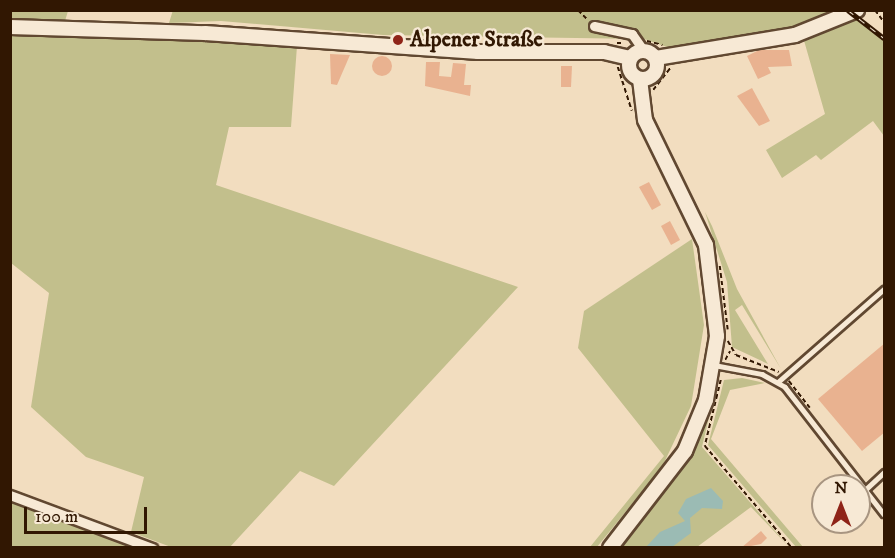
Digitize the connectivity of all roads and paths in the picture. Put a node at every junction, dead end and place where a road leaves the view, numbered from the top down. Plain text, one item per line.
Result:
1 (578, 10) edge
2 (857, 10) edge
3 (875, 10) edge
4 (885, 22) edge
5 (594, 26) joint
6 (10, 27) edge
7 (642, 46) junction
8 (624, 56) junction
9 (661, 56) junction
10 (640, 79) junction
11 (652, 100) dead end
12 (637, 121) dead end
13 (718, 256) dead end
14 (885, 289) edge
15 (730, 351) junction
16 (719, 365) junction
17 (785, 377) junction
18 (778, 382) junction
19 (816, 416) dead end
20 (885, 472) edge
21 (851, 474) edge
22 (871, 484) edge
23 (10, 495) edge
24 (871, 498) edge
25 (885, 514) edge
26 (152, 548) edge
27 (610, 548) edge
28 (792, 548) edge

1 - 5 path
2 - 9 street
3 - 4 path
5 - 7 street
6 - 8 street
7 - 8 street
7 - 8 path
7 - 9 street
7 - 9 path
8 - 10 street
8 - 12 path
9 - 10 street
9 - 11 path
10 - 16 street
13 - 15 path
14 - 17 lane
15 - 16 path
15 - 17 path
16 - 18 lane
16 - 27 street
16 - 28 path
17 - 18 lane
17 - 19 path
18 - 21 lane
20 - 22 lane
23 - 26 street
24 - 25 lane

